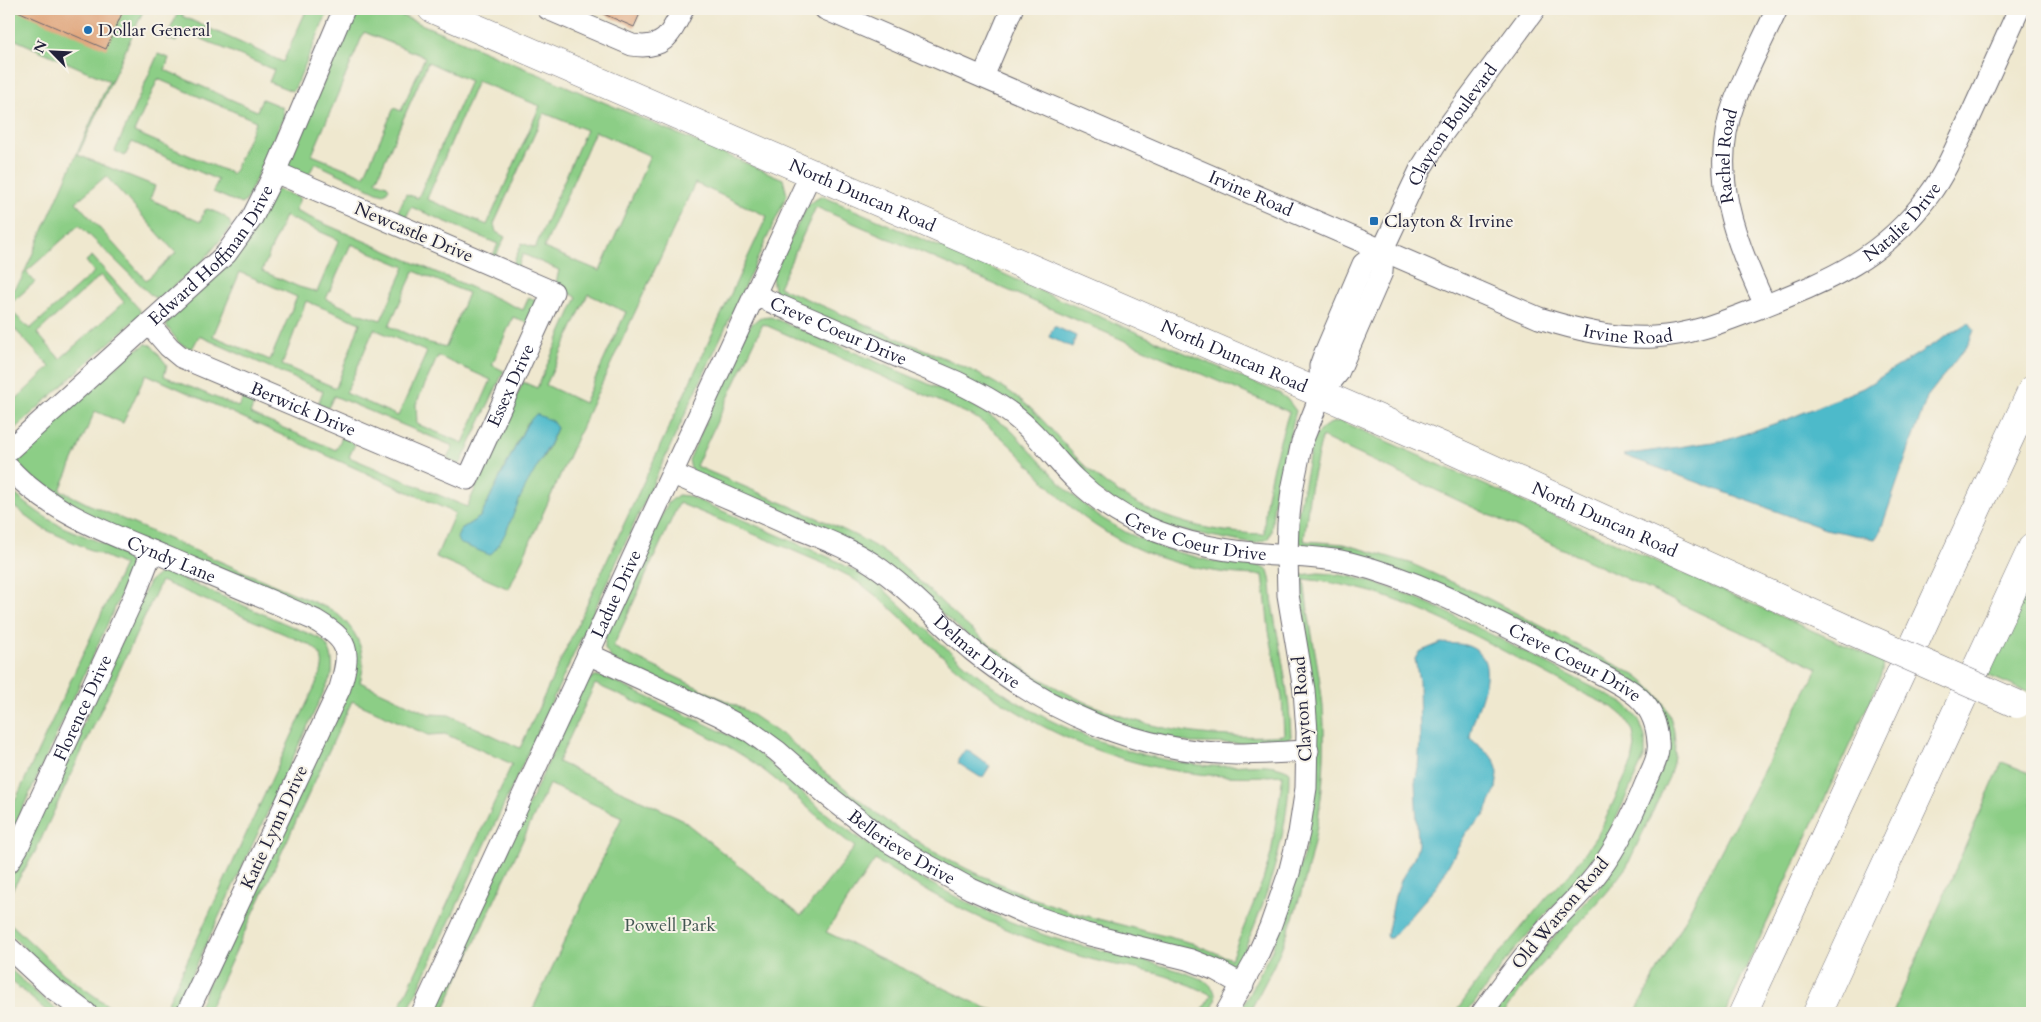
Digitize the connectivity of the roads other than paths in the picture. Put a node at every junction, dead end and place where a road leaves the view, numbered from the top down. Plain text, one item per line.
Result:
1 (344, 9) edge
2 (432, 9) edge
3 (548, 9) edge
4 (682, 9) edge
5 (825, 9) edge
6 (1012, 9) edge
7 (1535, 9) edge
8 (1777, 9) edge
9 (2019, 9) edge
10 (983, 77) junction
11 (275, 172) junction
12 (811, 173) junction
13 (1383, 249) junction
14 (553, 292) joint
15 (755, 295) junction
16 (1765, 305) junction
17 (149, 324) junction
18 (1687, 332) joint
19 (2032, 390) edge
20 (1321, 394) junction
21 (9, 450) edge
22 (9, 468) edge
23 (673, 474) junction
24 (468, 479) joint
25 (2032, 548) edge
26 (152, 551) junction
27 (1287, 556) junction
28 (340, 638) joint
29 (588, 654) junction
30 (2025, 707) edge
31 (1656, 725) joint
32 (1308, 751) junction
33 (9, 862) edge
34 (9, 948) edge
35 (1242, 985) junction
36 (86, 1013) edge
37 (188, 1013) edge
38 (422, 1013) edge
39 (1226, 1013) edge
40 (1482, 1013) edge
41 (1743, 1013) edge
42 (1817, 1013) edge

1 - 11 street, Edward Hoffman Drive
2 - 12 main road, North Duncan Road
3 - 4 street
5 - 10 street, Irvine Road
6 - 10 street
7 - 13 street, Clayton Boulevard
8 - 16 street, Rachel Road
9 - 16 street, Natalie Drive
10 - 13 street, Irvine Road
11 - 14 street, Newcastle Drive
11 - 17 street, Edward Hoffman Drive
12 - 15 street, Ladue Drive
12 - 20 main road, North Duncan Road
13 - 18 street, Irvine Road
13 - 20 street, Clayton Boulevard
14 - 24 street, Essex Drive
15 - 23 street, Ladue Drive
15 - 27 street, Creve Coeur Drive
16 - 18 street, Natalie Drive
17 - 21 street, Edward Hoffman Drive
17 - 24 street, Berwick Drive
19 - 41 main road
20 - 27 street, Clayton Road
20 - 30 main road, North Duncan Road, bridge
22 - 26 street, Cyndy Lane
23 - 29 street, Ladue Drive
23 - 32 street, Delmar Drive
25 - 42 main road
26 - 28 street, Cyndy Lane
26 - 33 street, Florence Drive
27 - 31 street, Creve Coeur Drive
27 - 32 street, Clayton Road
28 - 37 street, Katie Lynn Drive
29 - 35 street, Bellerieve Drive
29 - 38 street, Ladue Drive
31 - 40 street, Old Warson Road
32 - 35 street, Clayton Road
34 - 36 street
35 - 39 street, Clayton Road

